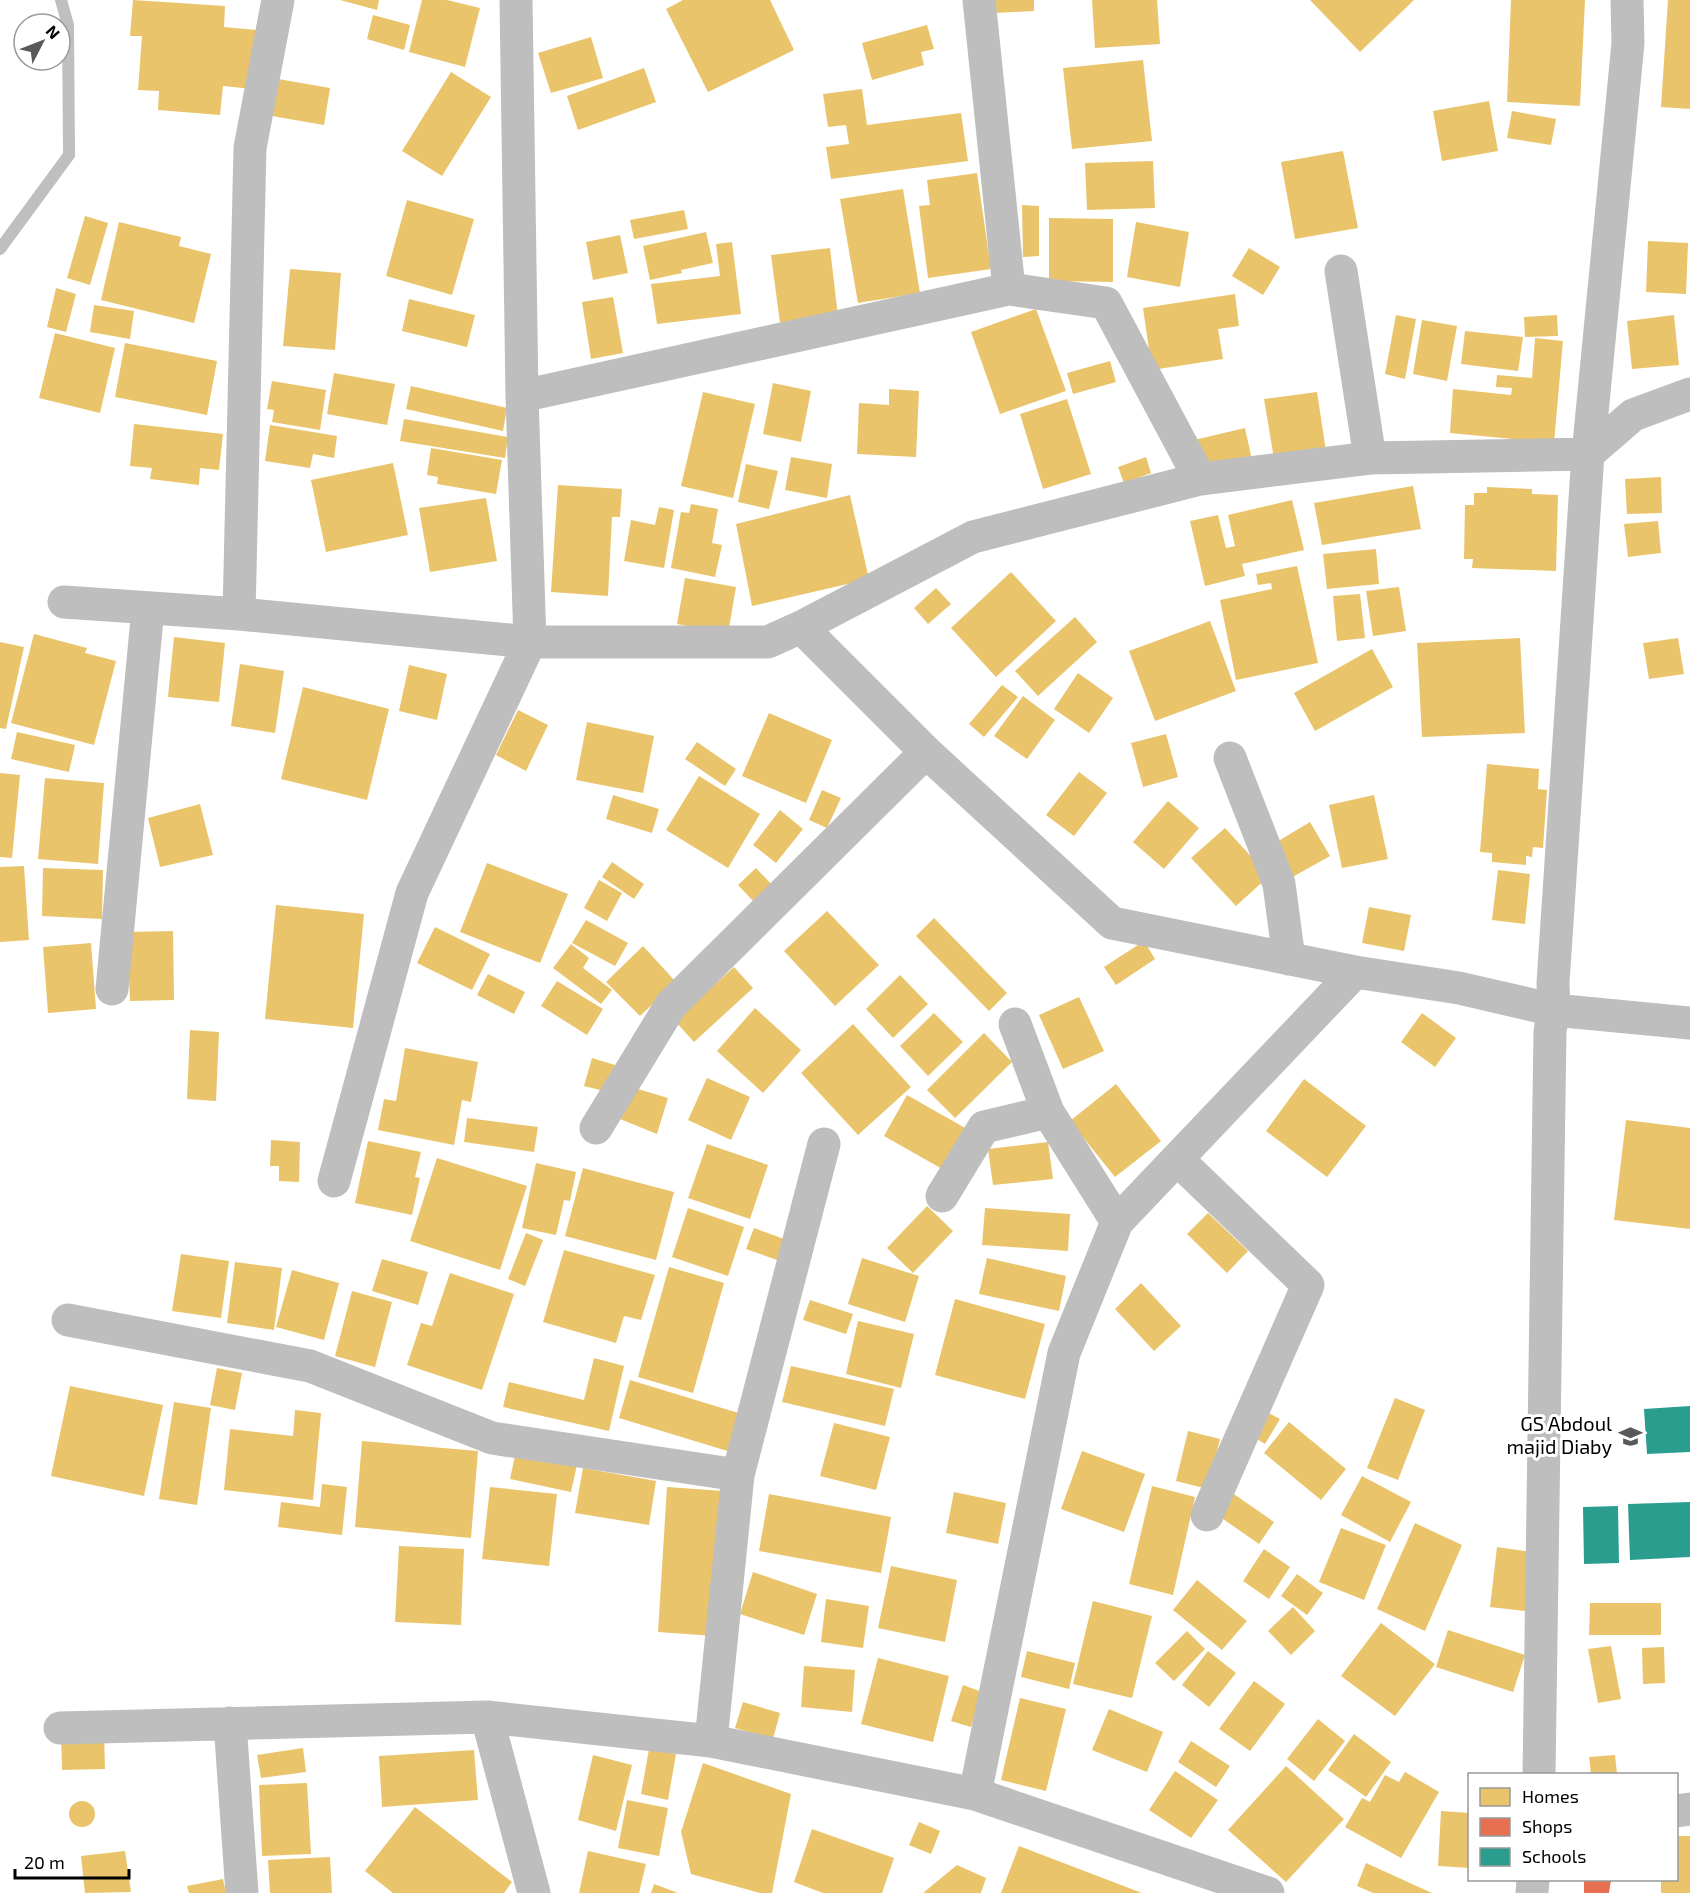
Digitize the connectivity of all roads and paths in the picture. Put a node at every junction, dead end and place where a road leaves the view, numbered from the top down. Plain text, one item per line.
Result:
1 (278, 0) edge
2 (516, 0) edge
3 (979, 0) edge
4 (1628, 0) edge
5 (1341, 271) dead end
6 (1009, 289) junction
7 (1690, 394) edge
8 (522, 396) junction
9 (1588, 454) junction
10 (1370, 458) junction
11 (1200, 479) junction
12 (64, 602) dead end
13 (148, 608) junction
14 (239, 614) junction
15 (801, 627) junction
16 (530, 642) junction
17 (926, 752) junction
18 (1230, 758) dead end
19 (1289, 959) junction
20 (1355, 972) junction
21 (112, 989) dead end
22 (1554, 1010) junction
23 (1690, 1023) edge
24 (1015, 1024) dead end
25 (1048, 1112) junction
26 (596, 1128) dead end
27 (824, 1144) dead end
28 (1177, 1159) junction
29 (334, 1181) dead end
30 (942, 1196) dead end
31 (1117, 1222) junction
32 (68, 1320) dead end
33 (738, 1475) junction
34 (1207, 1515) dead end
35 (487, 1717) junction
36 (230, 1724) junction
37 (60, 1728) dead end
38 (711, 1741) junction
39 (1539, 1773) edge
40 (975, 1794) junction
41 (242, 1893) edge
42 (534, 1893) edge
43 (1268, 1893) edge

1 - 14 street
2 - 8 street
3 - 6 street
4 - 9 street
5 - 10 street
6 - 8 street
6 - 11 street
7 - 9 street
8 - 16 street
9 - 10 street
9 - 22 street
10 - 11 street
11 - 15 street
12 - 13 street
13 - 14 street
13 - 21 street
14 - 16 street
15 - 16 street
15 - 17 street
16 - 29 street
17 - 19 street
17 - 26 street
18 - 19 street
19 - 20 street
20 - 22 street
20 - 28 street
22 - 23 street
22 - 39 street
24 - 25 street
25 - 30 street
25 - 31 street
27 - 33 street
28 - 31 street
28 - 34 street
31 - 40 street
32 - 33 street
33 - 38 street
35 - 36 street
35 - 38 street
35 - 42 street
36 - 37 street
36 - 41 street
38 - 40 street
40 - 43 street

